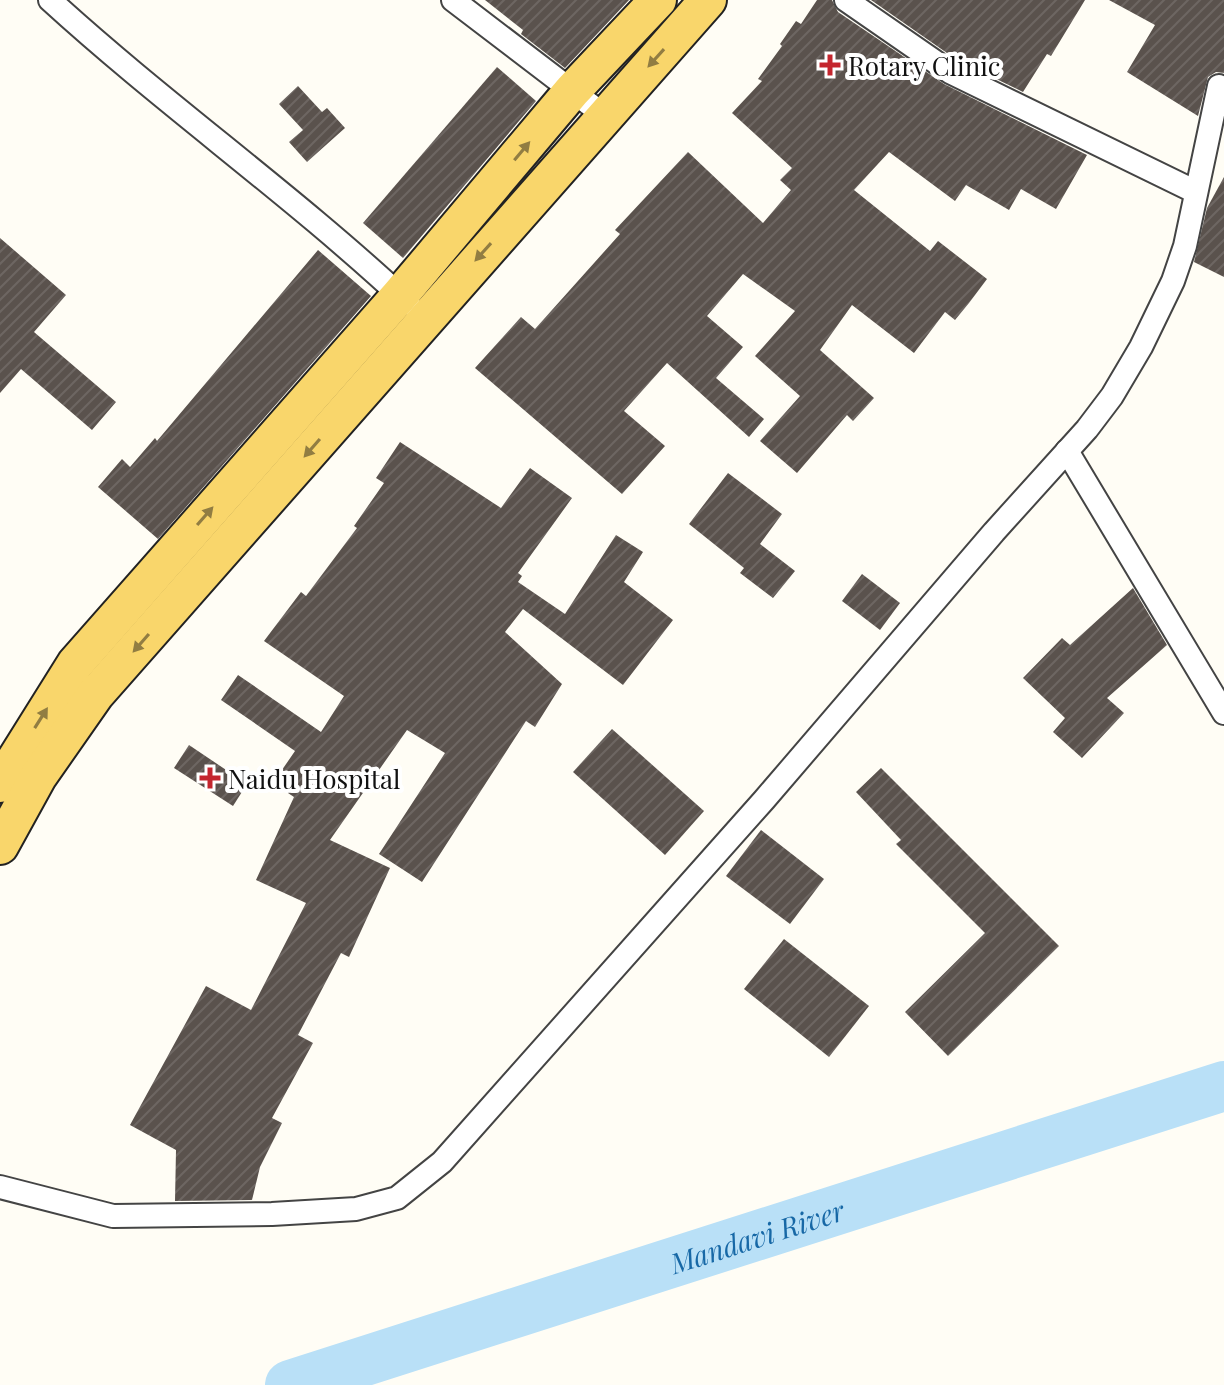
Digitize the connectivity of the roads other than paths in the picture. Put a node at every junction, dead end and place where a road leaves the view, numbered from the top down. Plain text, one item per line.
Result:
1 (50, 0) edge
2 (453, 0) edge
3 (658, 0) edge
4 (708, 0) edge
5 (846, 0) edge
6 (1222, 85) edge
7 (572, 91) junction
8 (605, 116) junction
9 (1196, 192) junction
10 (413, 307) junction
11 (1067, 451) junction
12 (1224, 713) edge
13 (0, 784) edge
14 (0, 846) edge
15 (0, 1187) edge

1 - 10 street
2 - 7 street
3 - 7 main road
4 -> 8 main road
5 - 9 street
6 - 9 street
7 - 8 street
10 -> 7 main road
8 -> 10 main road
9 - 11 street
13 -> 10 main road
10 -> 14 main road
11 - 12 street
11 - 15 street

